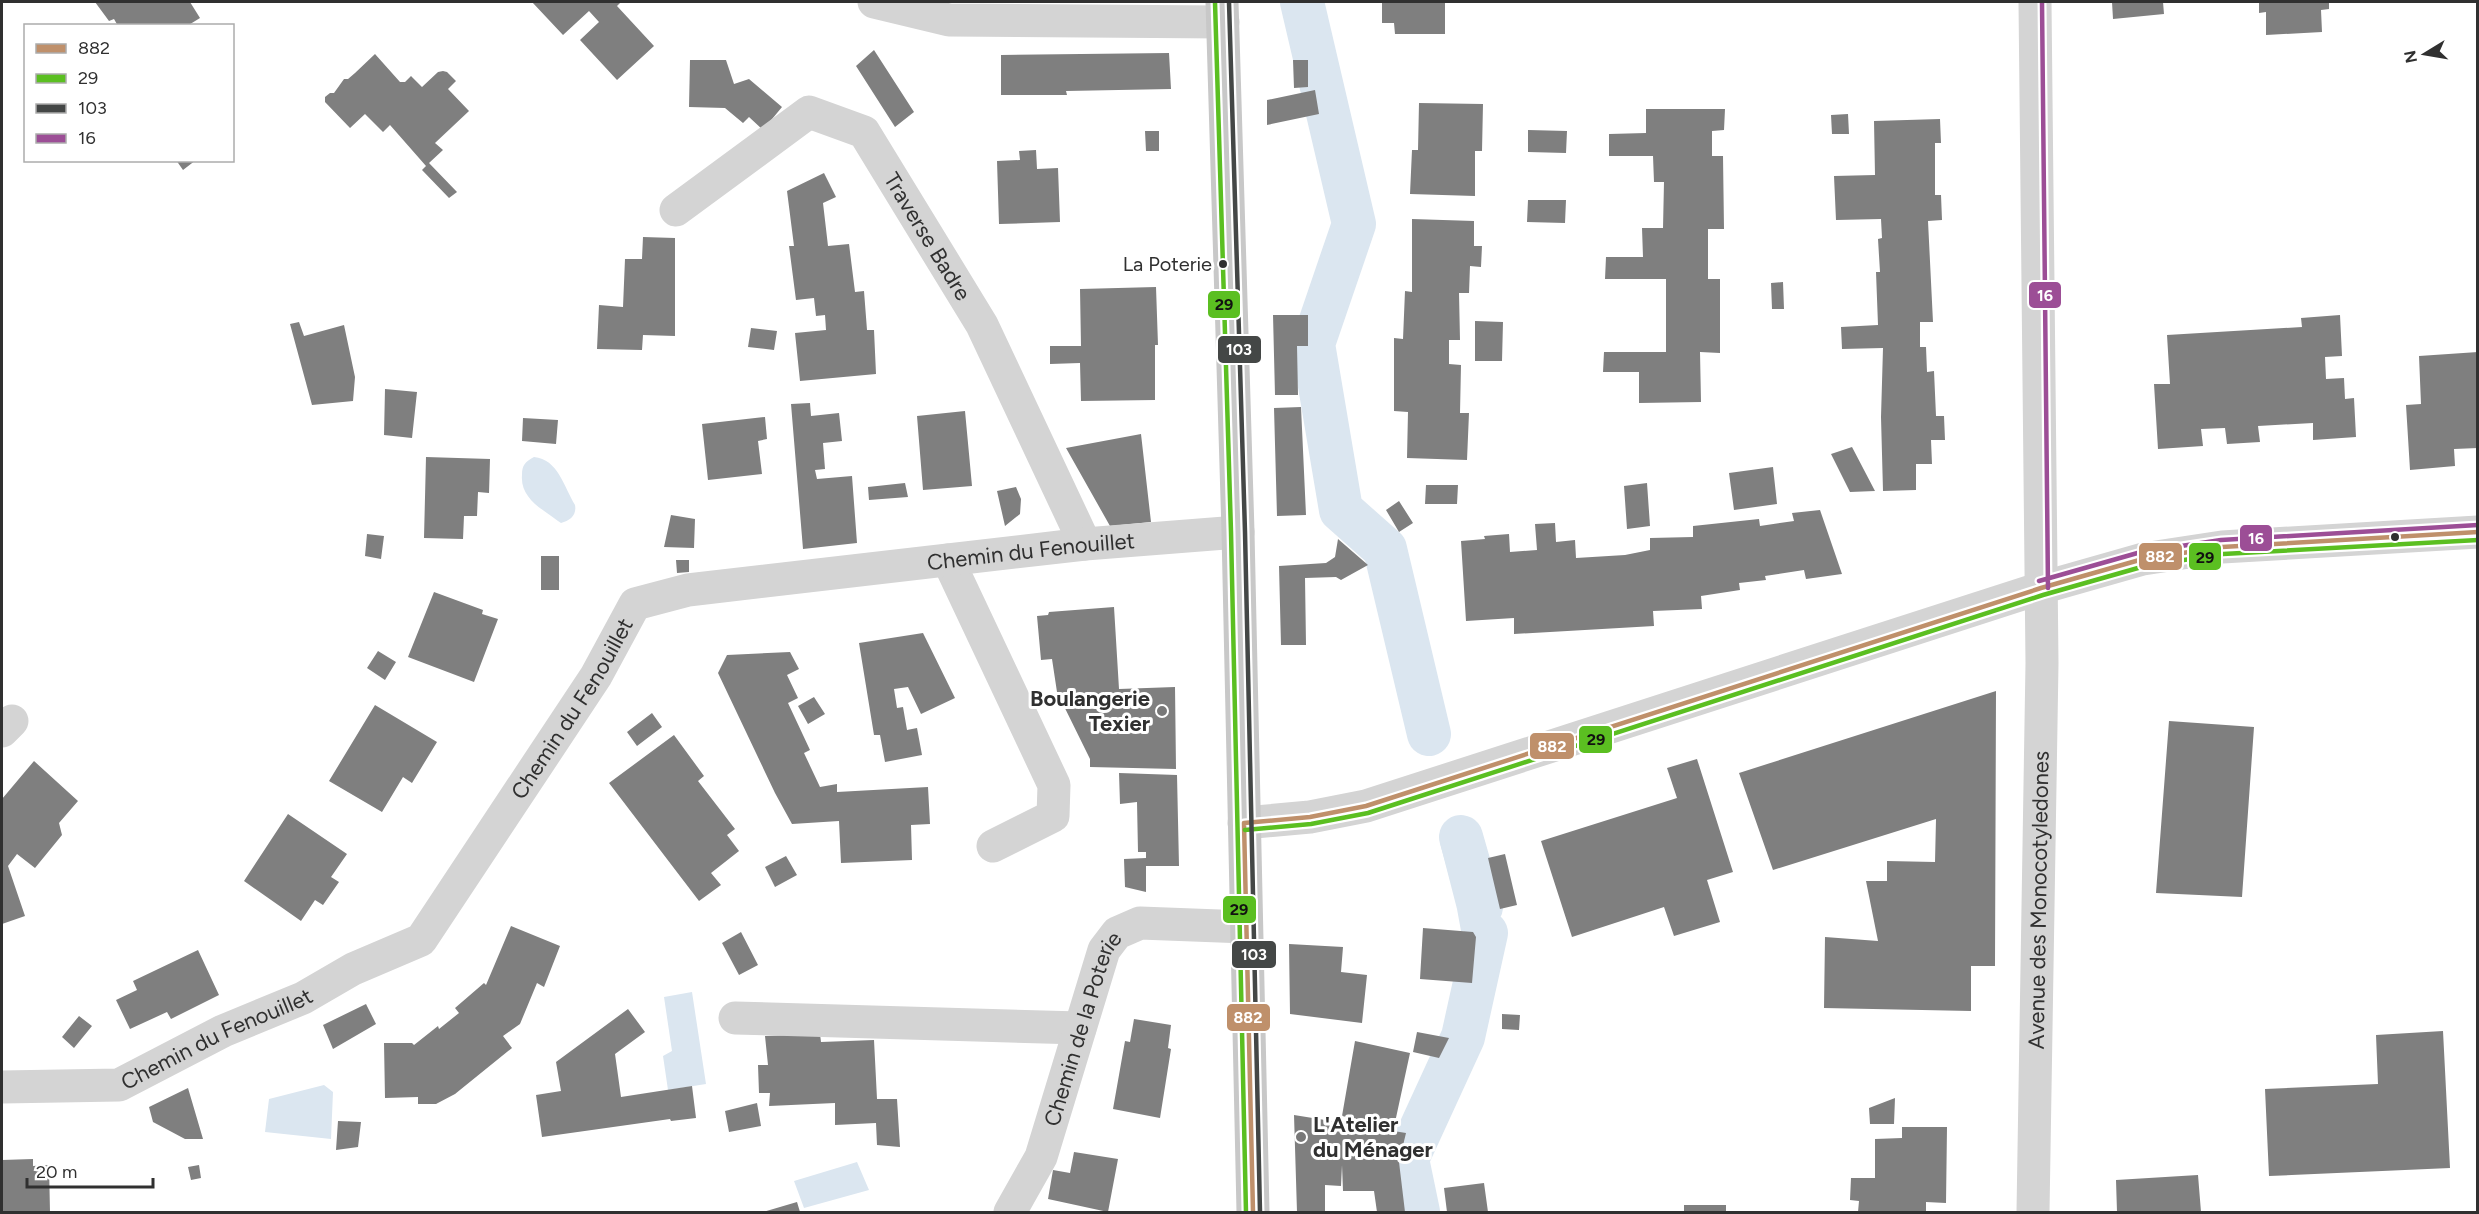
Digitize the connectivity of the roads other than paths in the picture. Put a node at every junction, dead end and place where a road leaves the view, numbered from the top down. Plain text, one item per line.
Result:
1 (874, 2) edge
2 (2035, 2) edge
3 (1222, 12) edge
4 (676, 210) dead end
5 (2478, 531) edge
6 (1238, 532) junction
7 (1085, 543) junction
8 (948, 560) junction
9 (2041, 588) junction
10 (1244, 823) junction
11 (993, 846) dead end
12 (1246, 927) junction
13 (735, 1018) dead end
14 (1080, 1028) junction
15 (2, 1087) edge
16 (1010, 1212) edge
17 (1253, 1212) edge
18 (2033, 1212) edge

1 - 3 street
2 - 9 street, Avenue des Monocotyledones
3 - 6 main road
4 - 7 street, Traverse Badre
5 - 9 street
6 - 7 street, Chemin du Fenouillet
6 - 10 main road
7 - 8 street, Chemin du Fenouillet
8 - 11 street
8 - 15 street, Chemin du Fenouillet
9 - 10 street
9 - 18 street, Avenue des Monocotyledones
10 - 12 main road
12 - 14 street, Chemin de la Poterie
12 - 17 main road
13 - 14 street
14 - 16 street, Chemin de la Poterie

